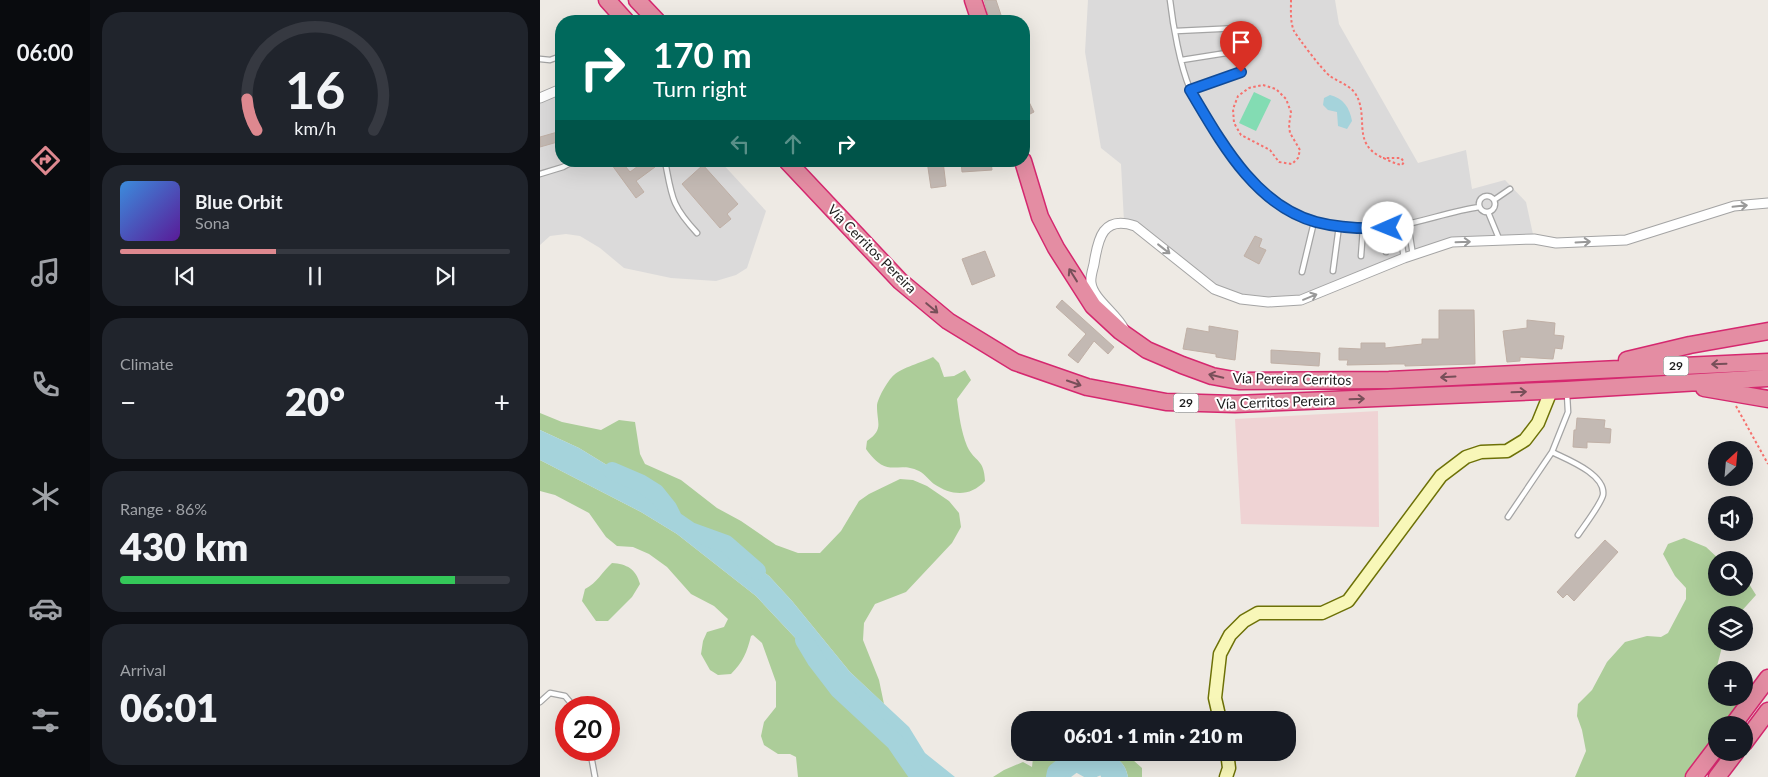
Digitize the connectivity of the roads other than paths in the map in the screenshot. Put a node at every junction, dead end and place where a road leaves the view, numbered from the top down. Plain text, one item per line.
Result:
1 (607, 0) edge
2 (637, 0) edge
3 (973, 0) edge
4 (1170, 0) edge
5 (621, 15) edge
6 (651, 15) edge
7 (978, 15) edge
8 (1176, 31) junction
9 (1239, 51) junction
10 (555, 58) edge
11 (540, 59) edge
12 (1182, 60) junction
13 (1190, 90) junction
14 (555, 92) edge
15 (540, 98) edge
16 (564, 167) edge
17 (666, 167) edge
18 (793, 167) edge
19 (1025, 167) edge
20 (540, 174) edge
21 (1510, 189) dead end
22 (1494, 200) junction
23 (1768, 203) edge
24 (1479, 207) junction
25 (1488, 212) junction
26 (1314, 222) junction
27 (1408, 224) junction
28 (1339, 226) junction
29 (1399, 226) junction
30 (1388, 228) junction
31 (1363, 229) junction
32 (697, 233) dead end
33 (1500, 241) junction
34 (1386, 252) dead end
35 (1361, 256) dead end
36 (1408, 257) junction
37 (1333, 271) dead end
38 (1302, 272) dead end
39 (1768, 331) edge
40 (1129, 338) junction
41 (1768, 342) edge
42 (1662, 353) junction
43 (1768, 362) edge
44 (1584, 370) junction
45 (1768, 378) edge
46 (1668, 383) junction
47 (1559, 391) junction
48 (1763, 398) edge
49 (1552, 452) junction
50 (1508, 516) dead end
51 (1578, 534) dead end
52 (1768, 678) edge
53 (565, 696) edge
54 (540, 702) edge
55 (1218, 711) edge
56 (1768, 712) edge
57 (1741, 716) edge
58 (1753, 731) edge
59 (1708, 759) edge
60 (592, 761) edge
61 (1228, 761) edge
62 (1729, 761) edge
63 (595, 777) edge
64 (1226, 777) edge
65 (1694, 777) edge
66 (1717, 777) edge

1 - 5 highway
2 - 6 highway
3 - 7 highway
4 - 8 lane
8 - 9 lane
8 - 12 lane
9 - 12 lane
9 - 13 lane
10 - 11 lane
12 - 13 lane
13 - 26 lane
14 - 15 street
16 - 20 lane
17 - 32 lane
18 -> 47 highway, Vía Cerritos Pereira / 29
40 -> 19 highway, Vía Pereira Cerritos / 29
21 - 22 lane
22 - 24 lane
22 - 25 lane
33 -> 23 street
24 - 25 lane
24 - 27 lane
25 - 33 lane
26 - 28 lane
26 - 38 lane
27 - 29 lane
27 - 36 lane
28 - 31 lane
28 - 37 lane
29 - 30 lane
29 - 36 lane
30 - 31 lane
30 - 34 lane
31 - 35 lane
36 -> 33 street
40 -> 36 street
39 - 42 highway
44 -> 40 highway, Vía Pereira Cerritos / 29
41 - 42 highway
42 - 44 highway
43 -> 44 highway, 29
45 - 46 highway, 29
46 - 47 highway, Vía Cerritos Pereira / 29
46 - 48 highway
47 - 49 lane
47 - 55 street
49 - 50 lane
49 - 51 lane
52 - 57 highway
53 - 54 lane
56 - 58 highway
59 - 65 highway
60 - 63 lane
61 - 64 street
62 - 66 highway

